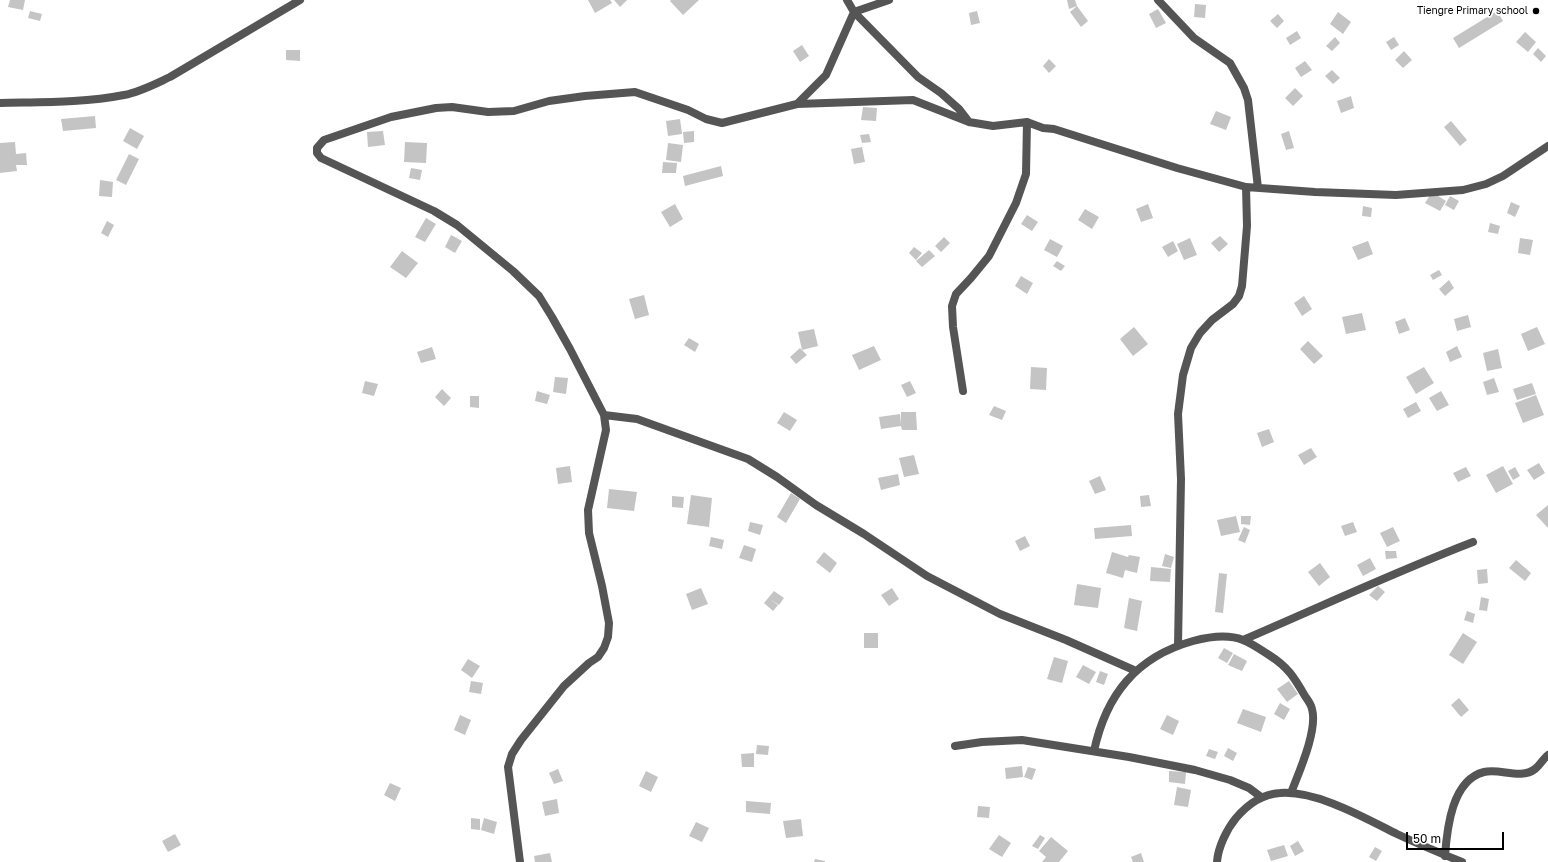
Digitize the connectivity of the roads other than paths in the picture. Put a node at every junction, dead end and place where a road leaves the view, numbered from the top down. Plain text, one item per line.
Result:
1 (300, 0) edge
2 (847, 0) edge
3 (888, 0) edge
4 (1158, 0) edge
5 (854, 12) junction
6 (0, 103) edge
7 (797, 104) junction
8 (969, 122) junction
9 (1027, 122) junction
10 (1548, 146) edge
11 (1246, 187) junction
12 (1258, 188) junction
13 (963, 391) dead end
14 (604, 415) junction
15 (1472, 542) dead end
16 (1243, 640) junction
17 (1178, 645) junction
18 (1136, 671) junction
19 (955, 746) dead end
20 (1094, 751) junction
21 (1548, 755) edge
22 (1291, 793) junction
23 (1261, 797) junction
24 (1445, 856) junction
25 (520, 862) edge
26 (1217, 862) edge
27 (1462, 862) edge

1 - 6 street
2 - 5 street
3 - 5 street
4 - 12 street
5 - 7 street
5 - 8 street
7 - 8 street
7 - 14 street
8 - 9 street
9 - 11 street
9 - 13 street
10 - 12 street
11 - 12 street
11 - 17 street
14 - 18 street
14 - 25 street
15 - 16 street
16 - 17 street
16 - 22 street
17 - 18 street
18 - 20 street
19 - 20 street
20 - 23 street
21 - 24 street
22 - 23 street
22 - 24 street
23 - 26 street
24 - 27 street

